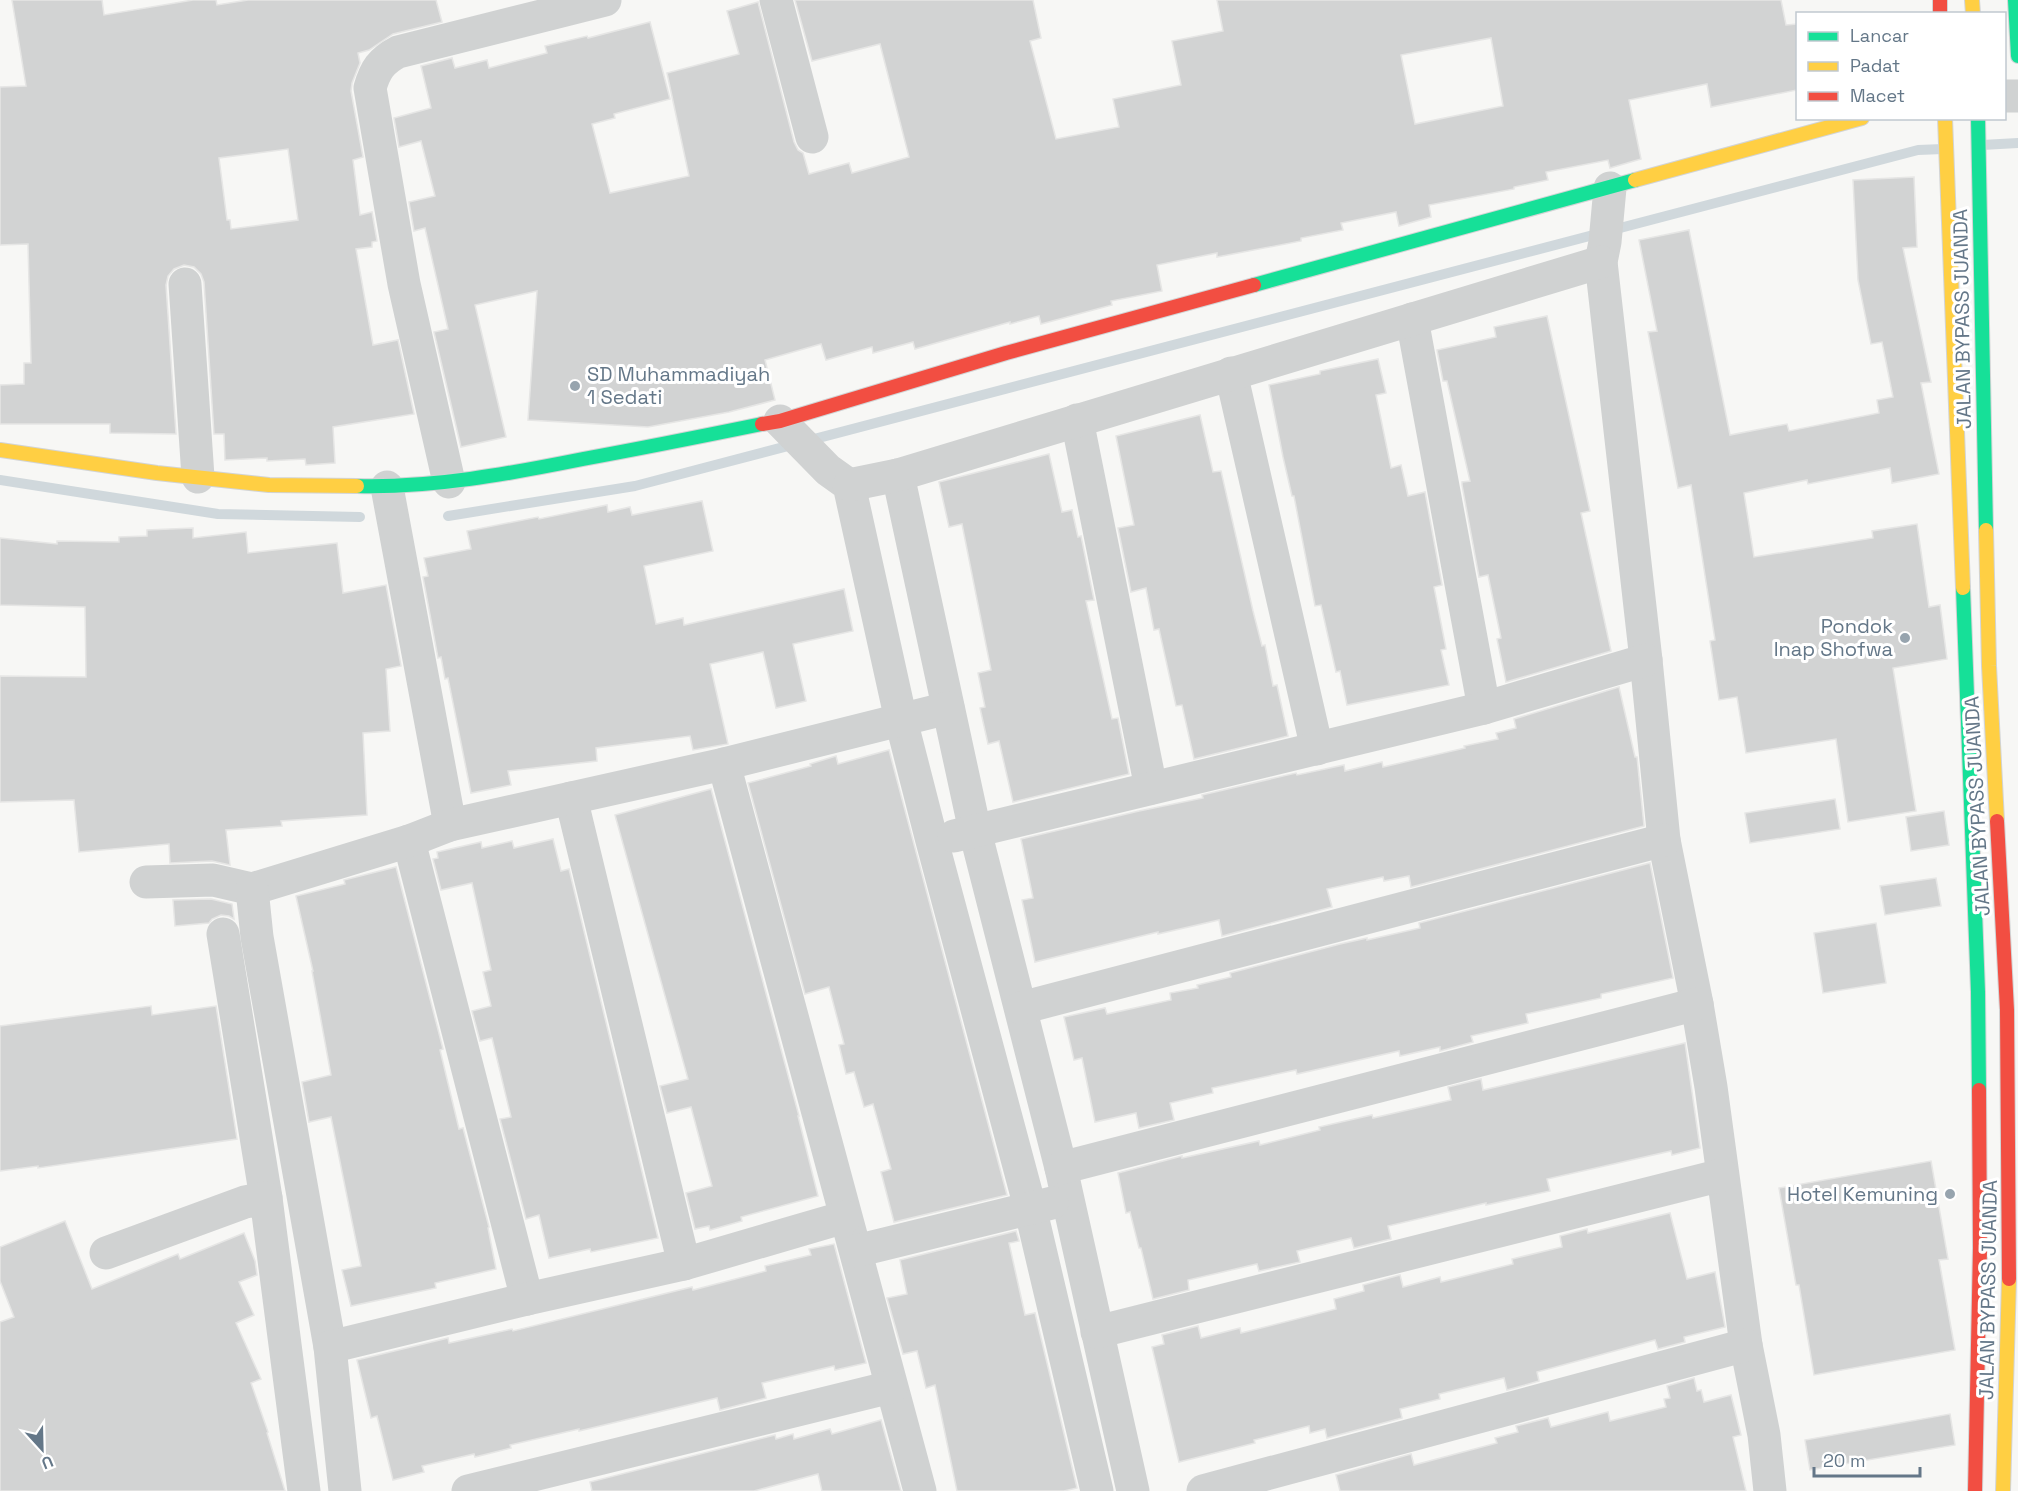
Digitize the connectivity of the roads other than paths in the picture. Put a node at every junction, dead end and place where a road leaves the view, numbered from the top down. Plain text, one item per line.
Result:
1 (605, 0) edge
2 (776, 0) edge
3 (2015, 0) edge
4 (2018, 56) edge
5 (1857, 120) edge
6 (1978, 120) edge
7 (1945, 125) edge
8 (812, 137) dead end
9 (1606, 226) junction
10 (185, 284) dead end
11 (1412, 319) junction
12 (1231, 373) junction
13 (1077, 420) junction
14 (787, 429) junction
15 (0, 450) edge
16 (898, 475) junction
17 (198, 477) junction
18 (839, 478) junction
19 (449, 482) junction
20 (387, 487) junction
21 (1647, 660) junction
22 (948, 708) junction
23 (1484, 708) junction
24 (901, 720) junction
25 (1317, 749) junction
26 (724, 764) junction
27 (1151, 788) junction
28 (1996, 797) junction
29 (571, 798) junction
30 (1970, 799) junction
31 (450, 825) junction
32 (975, 831) junction
33 (1664, 840) junction
34 (409, 841) junction
35 (932, 841) junction
36 (146, 882) dead end
37 (252, 889) junction
38 (223, 934) dead end
39 (2006, 990) junction
40 (1978, 993) junction
41 (1697, 1004) junction
42 (1021, 1008) junction
43 (1061, 1168) junction
44 (1722, 1175) junction
45 (266, 1198) junction
46 (1067, 1200) junction
47 (1030, 1207) junction
48 (845, 1216) junction
49 (1994, 1249) junction
50 (856, 1251) junction
51 (106, 1253) dead end
52 (684, 1264) junction
53 (527, 1299) junction
54 (1097, 1332) junction
55 (1746, 1345) junction
56 (330, 1347) junction
57 (891, 1387) junction
58 (1241, 1486) edge
59 (304, 1491) edge
60 (345, 1491) edge
61 (468, 1491) edge
62 (920, 1491) edge
63 (1097, 1491) edge
64 (1133, 1491) edge
65 (1203, 1491) edge
66 (1770, 1491) edge
67 (1975, 1491) edge
68 (2003, 1491) edge

1 - 19 street
2 - 8 street
3 - 4 main road
5 - 9 main road
6 - 28 main road, JALAN BYPASS JUANDA
7 - 30 main road
9 - 11 street
9 - 14 main road
9 - 21 street
10 - 17 street
11 - 12 street
11 - 23 street
12 - 13 street
12 - 25 street
13 - 16 street
13 - 27 street
14 - 18 street
14 - 19 main road
15 - 17 main road
16 - 18 street
16 - 22 street
17 - 20 main road
18 - 24 street
19 - 20 main road
20 - 31 street
21 - 23 street
21 - 33 street
22 - 24 street
22 - 32 street
23 - 25 street
24 - 26 street
24 - 35 street
25 - 27 street
26 - 29 street
26 - 48 street
27 - 32 street
28 - 30 main road
28 - 39 main road, JALAN BYPASS JUANDA
29 - 31 street
29 - 52 street
30 - 40 main road
31 - 34 street
32 - 35 street
32 - 42 street
33 - 41 street
33 - 42 street
34 - 37 street
34 - 53 street
35 - 47 street
36 - 37 street
37 - 56 street
38 - 45 street
39 - 40 main road
39 - 49 main road, JALAN BYPASS JUANDA
40 - 49 main road
41 - 43 street
41 - 44 street
42 - 43 street
43 - 46 street
44 - 54 street
44 - 55 street
45 - 51 street
45 - 59 street
46 - 47 street
46 - 54 street
47 - 50 street
47 - 63 street
48 - 50 street
48 - 52 street
49 - 67 main road
49 - 68 main road, JALAN BYPASS JUANDA
50 - 57 street
52 - 53 street
53 - 56 street
54 - 64 street
55 - 58 street
55 - 66 street
56 - 60 street
57 - 61 street
57 - 62 street
58 - 65 street

